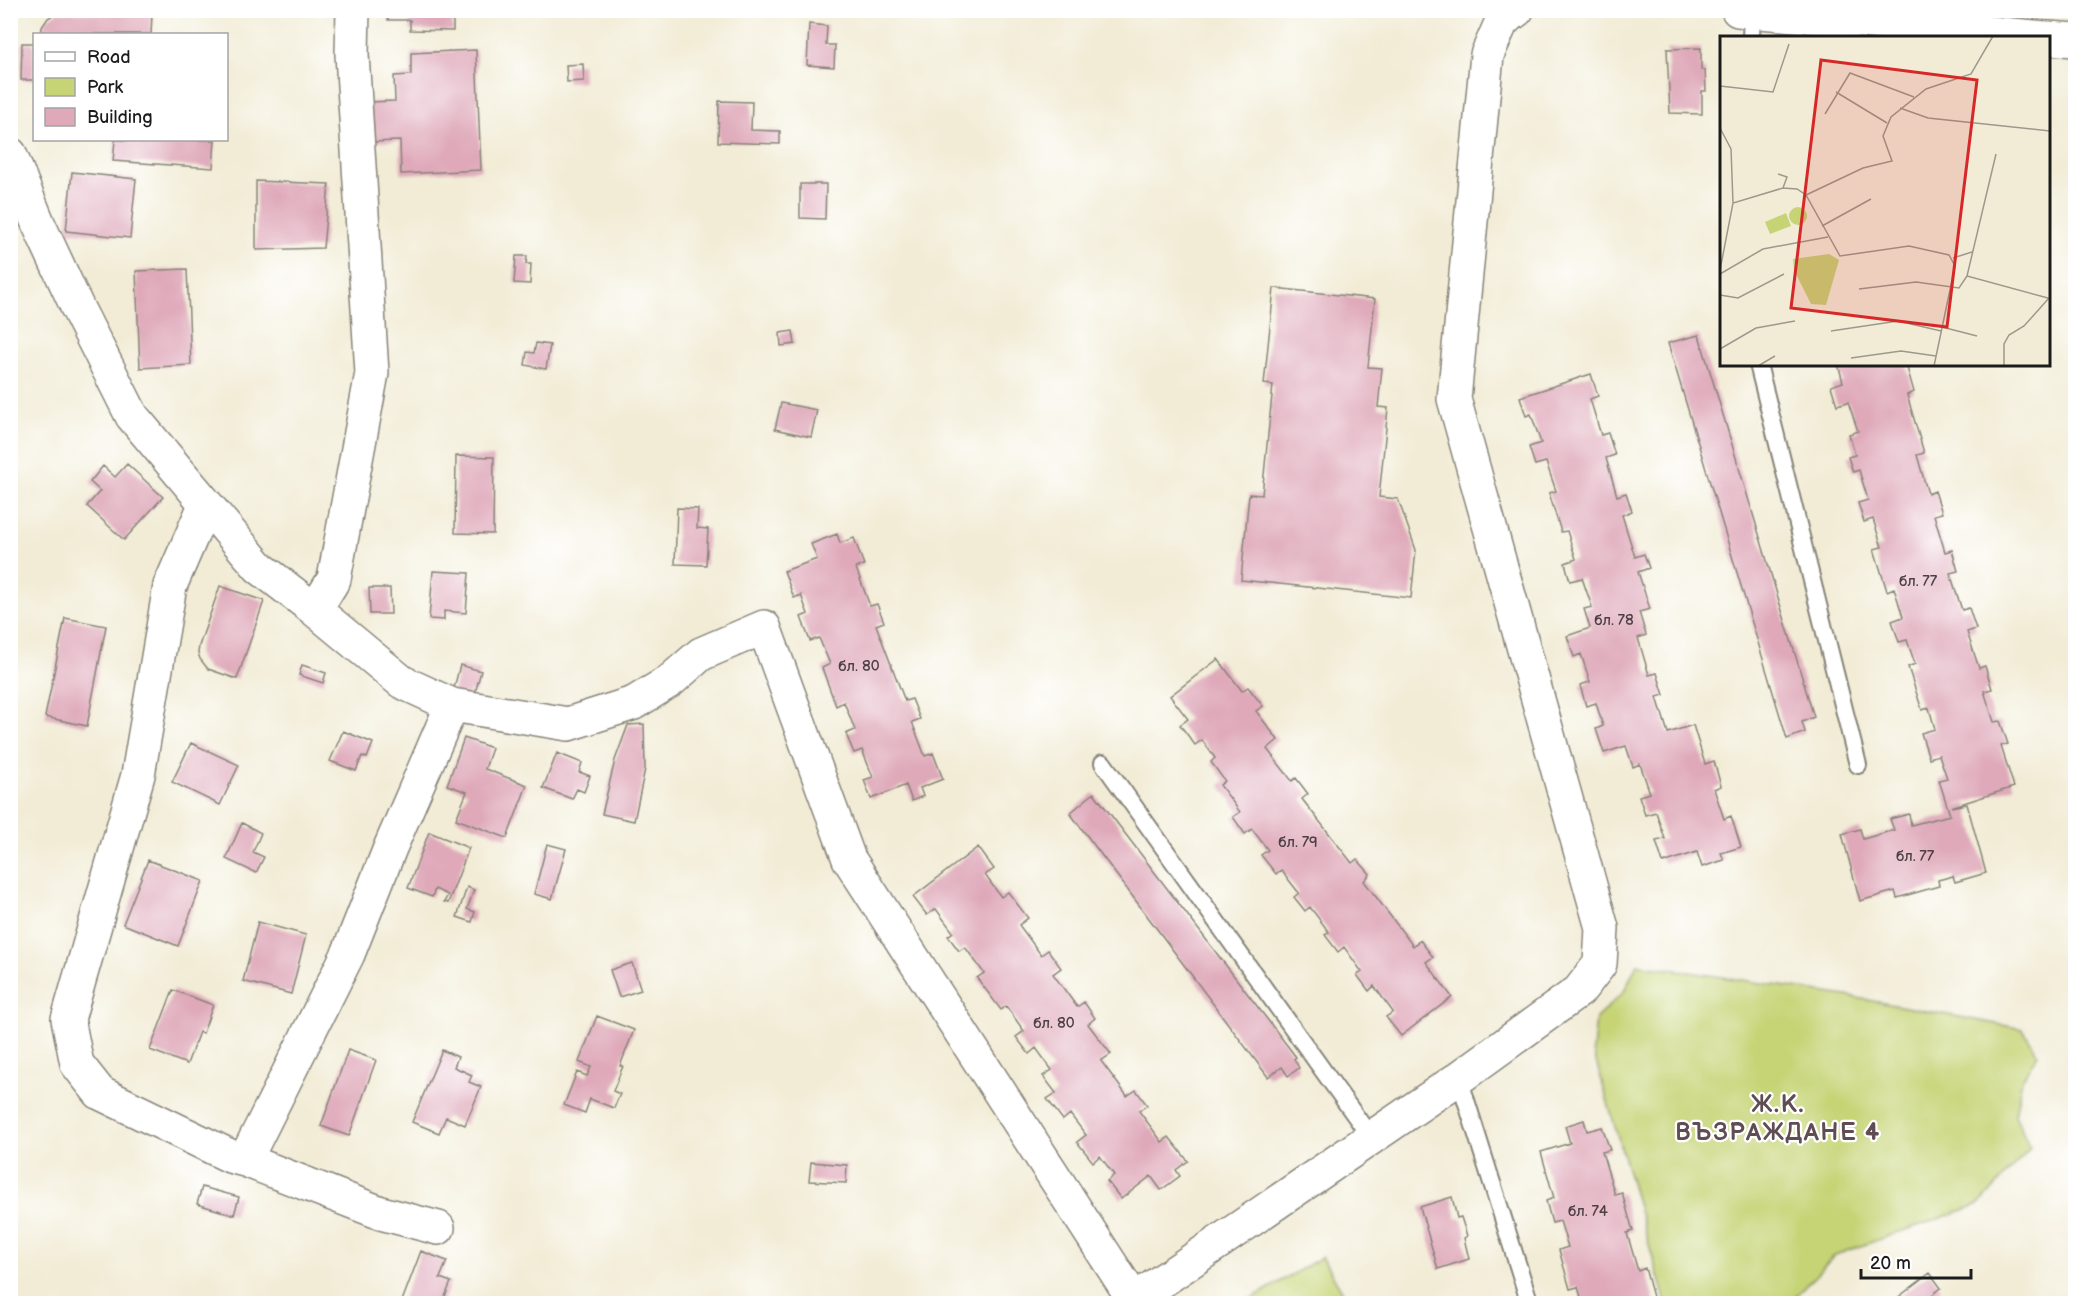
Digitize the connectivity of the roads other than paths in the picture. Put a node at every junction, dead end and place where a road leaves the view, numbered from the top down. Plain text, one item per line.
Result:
1 (353, 10) edge
2 (1504, 14) edge
3 (1748, 18) edge
4 (2017, 36) edge
5 (2050, 38) edge
6 (2076, 40) edge
7 (10, 154) edge
8 (1758, 366) edge
9 (205, 505) junction
10 (315, 610) junction
11 (452, 705) junction
12 (1103, 763) dead end
13 (1858, 765) dead end
14 (1459, 1078) junction
15 (1372, 1139) junction
16 (245, 1160) junction
17 (438, 1228) dead end
18 (1133, 1302) edge
19 (1530, 1304) edge

1 - 10 street
2 - 14 street
3 - 4 street
5 - 6 street
7 - 9 street
8 - 13 lane
9 - 10 street
9 - 16 street
10 - 11 street
11 - 16 street
11 - 18 street
12 - 15 lane
14 - 15 street
14 - 19 lane
15 - 18 street
16 - 17 street

